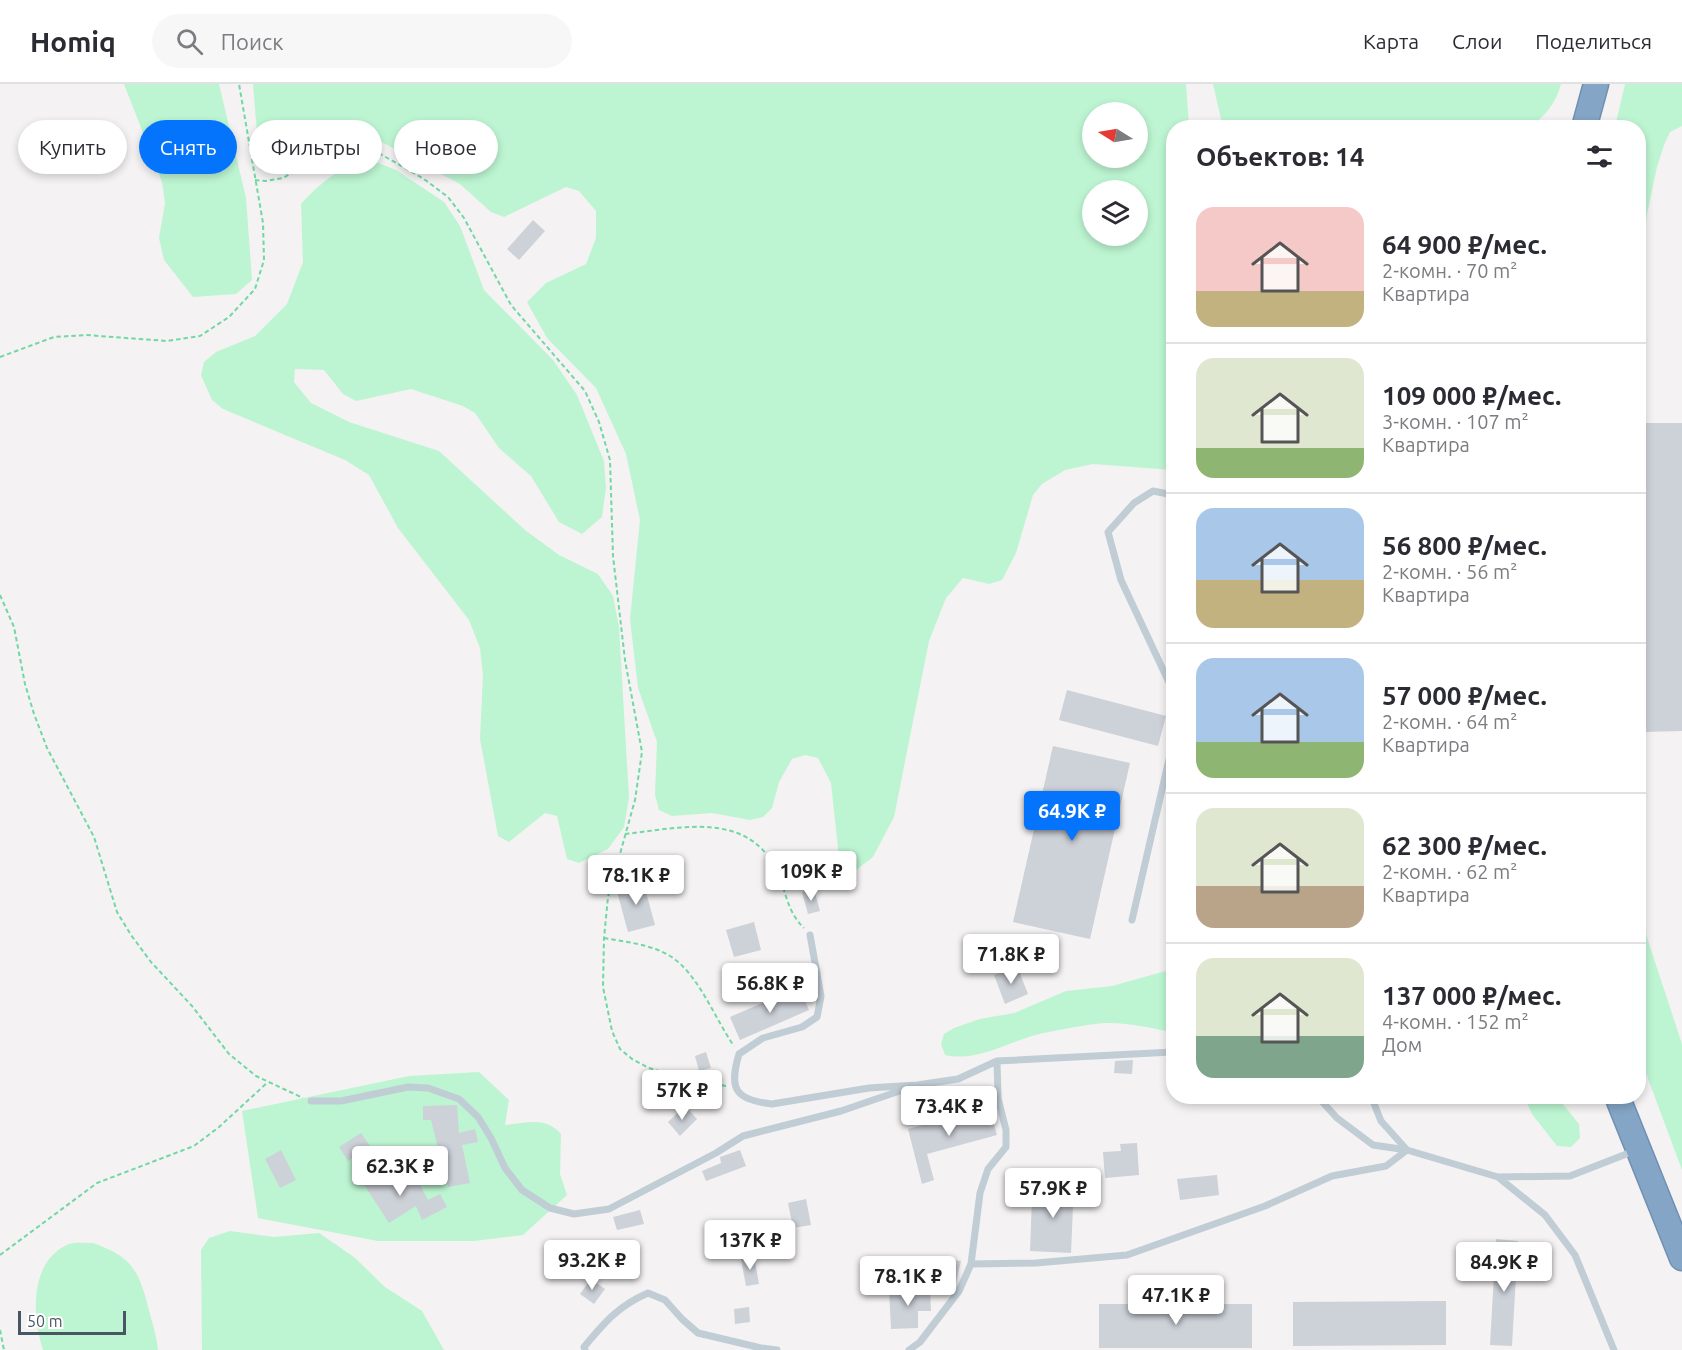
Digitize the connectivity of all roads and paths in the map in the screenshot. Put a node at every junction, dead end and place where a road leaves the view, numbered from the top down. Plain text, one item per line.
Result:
1 (239, 84) edge
2 (1596, 84) edge
3 (1586, 120) edge
4 (255, 180) junction
5 (0, 357) edge
6 (1166, 494) edge
7 (0, 595) edge
8 (1166, 676) edge
9 (1166, 772) edge
10 (626, 834) junction
11 (1132, 920) dead end
12 (810, 935) joint
13 (604, 938) junction
14 (1166, 1052) edge
15 (739, 1054) junction
16 (997, 1061) junction
17 (268, 1083) junction
18 (917, 1085) junction
19 (735, 1087) junction
20 (311, 1101) joint
21 (1324, 1104) edge
22 (1374, 1104) edge
23 (1620, 1104) edge
24 (1407, 1150) junction
25 (1637, 1150) junction
26 (1497, 1177) junction
27 (0, 1255) edge
28 (1682, 1258) edge
29 (971, 1264) junction
30 (0, 1330) edge
31 (0, 1335) edge
32 (4, 1350) edge
33 (585, 1350) edge
34 (777, 1350) edge
35 (909, 1350) edge
36 (1614, 1350) edge

1 - 4 path
2 - 3 highway
4 - 5 path
4 - 10 path
6 - 8 lane
7 - 17 path
9 - 11 lane
10 - 12 path
10 - 13 path
12 - 15 lane
13 - 15 path
13 - 19 path
14 - 16 lane
15 - 19 lane
16 - 18 lane
16 - 29 lane
17 - 20 path
17 - 27 path
18 - 19 lane
18 - 20 lane
21 - 24 lane
22 - 24 lane
23 - 25 highway
24 - 26 lane
24 - 29 lane
25 - 26 lane
25 - 28 highway
26 - 36 lane
29 - 35 lane
30 - 31 path
31 - 32 path
33 - 34 lane

